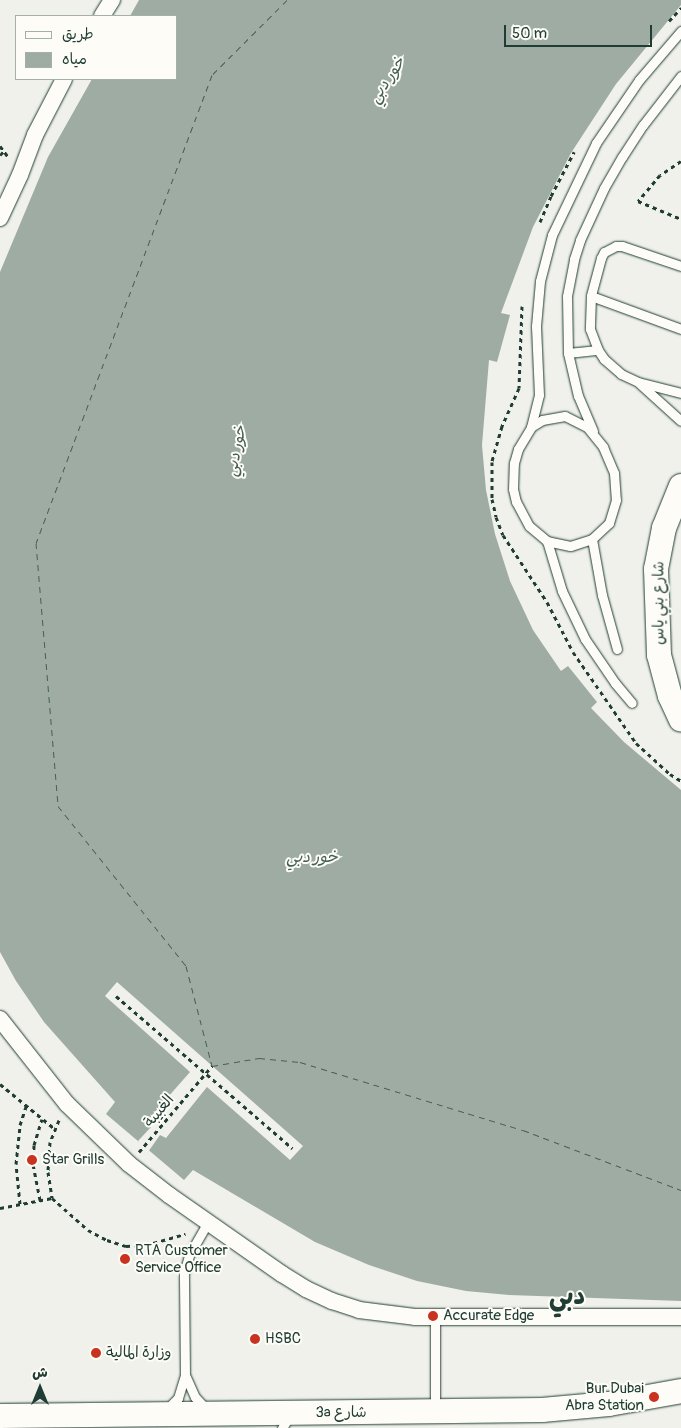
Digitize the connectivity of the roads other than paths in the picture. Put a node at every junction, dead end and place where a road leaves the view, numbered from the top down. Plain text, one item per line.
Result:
1 (112, 0) edge
2 (103, 15) edge
3 (681, 31) edge
4 (681, 76) edge
5 (63, 80) edge
6 (0, 218) edge
7 (681, 266) edge
8 (591, 296) junction
9 (681, 329) edge
10 (598, 350) junction
11 (568, 353) junction
12 (638, 382) junction
13 (681, 393) edge
14 (681, 421) edge
15 (531, 427) junction
16 (595, 435) junction
17 (681, 486) edge
18 (592, 539) junction
19 (547, 541) junction
20 (617, 649) dead end
21 (632, 703) dead end
22 (681, 720) edge
23 (0, 1018) edge
24 (208, 1222) junction
25 (435, 1317) junction
26 (681, 1317) edge
27 (185, 1375) junction
28 (681, 1391) edge
29 (435, 1412) junction
30 (212, 1414) junction
31 (0, 1416) edge
32 (287, 1420) edge
33 (168, 1421) edge

1 - 2 street
3 - 15 lane
4 - 11 lane
5 - 6 street
7 - 8 lane
8 - 9 lane
8 - 10 lane
10 - 11 lane
10 - 12 lane
11 - 16 lane
12 - 13 lane
12 - 14 lane
15 - 16 lane
15 - 19 lane
16 - 18 lane
17 - 22 street, شارع بني ياس
18 - 19 lane
18 - 20 lane
19 - 21 lane
23 - 24 street
24 - 25 street
24 - 27 lane
25 - 26 street
25 - 29 lane
27 - 30 lane
27 - 33 lane
28 - 29 street, 3a شارع
29 - 32 street, 3a شارع
30 - 32 street, 3a شارع
30 - 33 street, 3a شارع
31 - 33 street, 3a شارع

